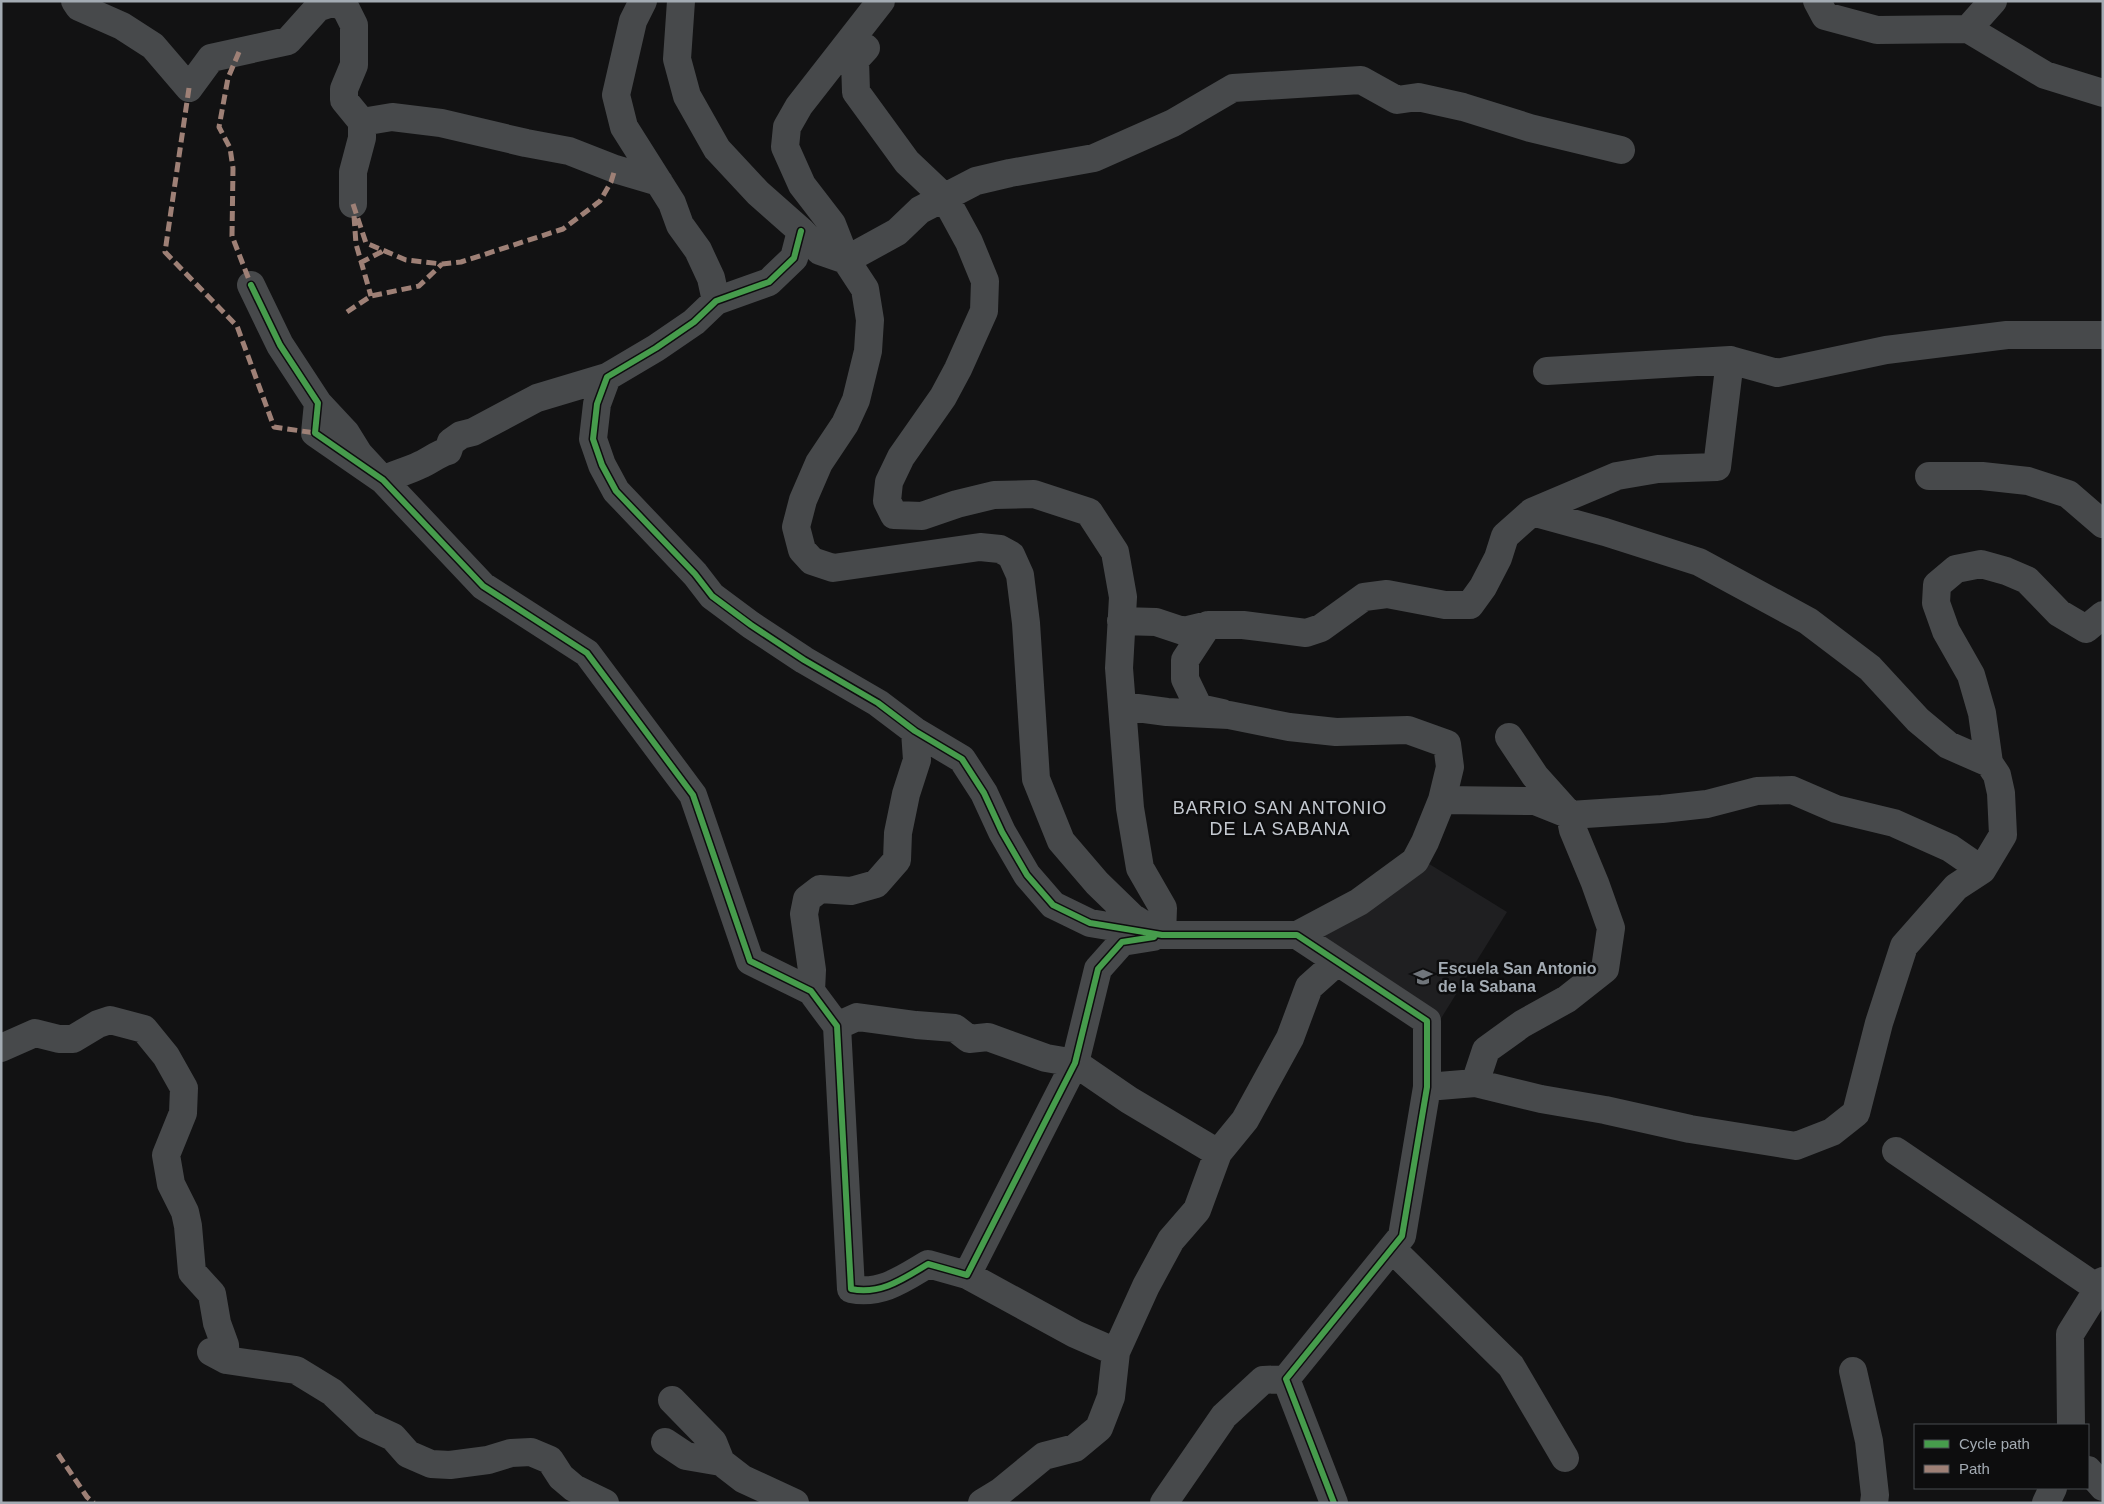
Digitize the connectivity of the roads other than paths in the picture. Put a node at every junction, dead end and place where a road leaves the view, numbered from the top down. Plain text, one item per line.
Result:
1 (75, 1) edge
2 (681, 1) edge
3 (881, 1) edge
4 (1817, 1) edge
5 (1993, 1) edge
6 (322, 4) edge
7 (633, 8) edge
8 (1968, 29) junction
9 (866, 48) dead end
10 (2103, 93) edge
11 (362, 122) junction
12 (1621, 150) dead end
13 (659, 182) junction
14 (945, 198) junction
15 (353, 204) dead end
16 (801, 231) junction
17 (846, 260) junction
18 (251, 285) dead end
19 (716, 301) junction
20 (2103, 335) edge
21 (1730, 360) junction
22 (1547, 371) dead end
23 (607, 378) junction
24 (1929, 476) dead end
25 (383, 480) junction
26 (1532, 512) junction
27 (2103, 524) edge
28 (2103, 615) edge
29 (1121, 621) junction
30 (1208, 626) junction
31 (1122, 706) junction
32 (1229, 715) junction
33 (915, 730) junction
34 (1509, 737) dead end
35 (1989, 763) junction
36 (1442, 800) junction
37 (1570, 815) junction
38 (1982, 870) junction
39 (1162, 935) junction
40 (1297, 935) junction
41 (1337, 962) junction
42 (811, 992) junction
43 (837, 1026) junction
44 (1, 1048) edge
45 (1075, 1063) junction
46 (1476, 1083) junction
47 (1427, 1087) junction
48 (1896, 1151) dead end
49 (1218, 1153) junction
50 (1392, 1249) junction
51 (967, 1275) junction
52 (2101, 1287) edge
53 (1116, 1352) junction
54 (1853, 1370) dead end
55 (1286, 1379) junction
56 (672, 1400) dead end
57 (2071, 1424) edge
58 (665, 1442) dead end
59 (1565, 1458) dead end
60 (722, 1462) junction
61 (2089, 1471) edge
62 (2103, 1487) edge
63 (2053, 1489) edge
64 (605, 1503) edge
65 (795, 1503) edge
66 (982, 1503) edge
67 (1164, 1503) edge
68 (1334, 1503) edge
69 (1874, 1503) edge
70 (2046, 1503) edge

1 - 6 street
2 - 16 street
3 - 17 street
4 - 8 street
5 - 8 street
6 - 11 street
7 - 13 street
8 - 10 street
9 - 14 street
11 - 13 street
11 - 15 street
12 - 14 street
13 - 19 street
14 - 17 street
14 - 29 street
16 - 17 street
16 - 19 street
17 - 39 street
18 - 25 street
19 - 23 street
20 - 21 street
21 - 22 street
21 - 26 street
23 - 25 street
23 - 33 street
24 - 27 street
25 - 42 street
26 - 30 street
26 - 35 street
28 - 35 street
29 - 30 street
29 - 31 street
30 - 32 street
31 - 32 street
31 - 39 street
32 - 36 street
33 - 39 street
33 - 42 street
34 - 37 street
35 - 38 street
36 - 37 street
36 - 40 street
37 - 38 street
37 - 46 street
38 - 46 street
39 - 40 street
39 - 45 street
40 - 41 street
41 - 47 street
41 - 49 street
42 - 43 street
43 - 45 street
43 - 51 street
44 - 64 street
45 - 49 street
45 - 51 street
46 - 47 street
47 - 50 street
48 - 52 street
49 - 53 street
50 - 55 street
50 - 59 street
51 - 53 street
52 - 57 street
53 - 66 street
54 - 69 street
55 - 67 street
55 - 68 street
56 - 60 street
58 - 60 street
60 - 65 street
61 - 62 street
63 - 70 street

